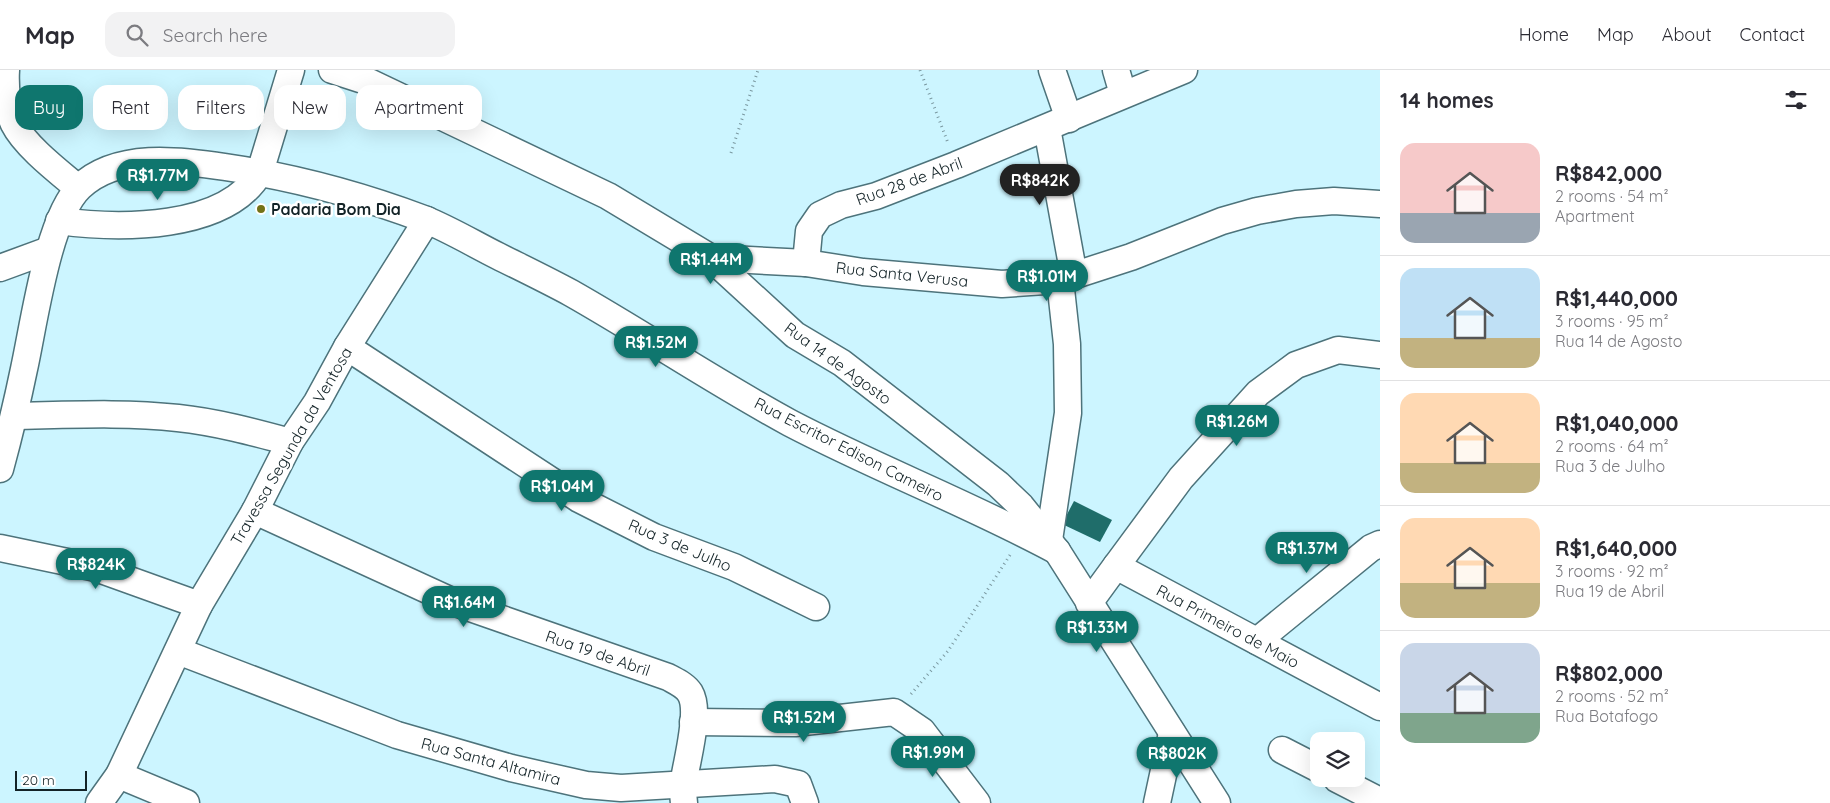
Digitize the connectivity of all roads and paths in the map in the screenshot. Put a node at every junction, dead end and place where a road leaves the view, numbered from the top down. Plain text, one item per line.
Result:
1 (6, 70) edge
2 (290, 70) edge
3 (332, 70) edge
4 (758, 70) edge
5 (920, 70) edge
6 (1052, 70) edge
7 (1184, 70) edge
8 (370, 76) edge
9 (1119, 82) edge
10 (1058, 123) junction
11 (731, 153) dead end
12 (956, 164) junction
13 (260, 172) junction
14 (78, 188) junction
15 (1380, 204) edge
16 (427, 220) junction
17 (59, 221) junction
18 (49, 250) junction
19 (711, 258) junction
20 (806, 263) junction
21 (0, 268) edge
22 (1067, 278) junction
23 (347, 347) junction
24 (1380, 355) edge
25 (14, 416) junction
26 (290, 442) junction
27 (0, 469) edge
28 (255, 511) junction
29 (1043, 542) junction
30 (1380, 544) edge
31 (0, 548) edge
32 (1116, 566) junction
33 (1089, 602) junction
34 (199, 605) junction
35 (816, 607) dead end
36 (1257, 641) junction
37 (178, 651) junction
38 (1380, 707) edge
39 (894, 712) junction
40 (693, 722) junction
41 (1172, 733) junction
42 (1282, 750) dead end
43 (1310, 764) edge
44 (119, 775) junction
45 (1353, 787) edge
46 (683, 793) edge
47 (1380, 801) edge
48 (99, 803) edge
49 (186, 803) edge
50 (805, 803) edge
51 (977, 803) edge
52 (1157, 803) edge
53 (1217, 803) edge

1 - 14 street
2 - 13 street
3 - 8 street, Rua 14 de Agosto
4 - 11 path
5 - 12 path
6 - 10 street
7 - 9 street, Rua 28 de Abril
8 - 19 street, Rua 14 de Agosto
9 - 10 street, Rua 28 de Abril
10 - 12 street, Rua 28 de Abril
10 - 22 street
12 - 20 street, Rua 28 de Abril
13 - 14 street, Rua Escritor Edison Cameiro
13 - 16 street, Rua Escritor Edison Cameiro
13 - 17 street
14 - 17 street, Rua Escritor Edison Cameiro
15 - 22 street, Rua Santa Verusa
16 - 23 street, Travessa Segunda da Ventosa
16 - 29 street, Rua Escritor Edison Cameiro
17 - 18 street, Rua Escritor Edison Cameiro
18 - 21 street
18 - 25 street, Rua Escritor Edison Cameiro
19 - 20 street, Rua Santa Verusa
19 - 29 street, Rua 14 de Agosto
20 - 22 street, Rua Santa Verusa
22 - 29 street
23 - 26 street, Travessa Segunda da Ventosa
23 - 35 street, Rua 3 de Julho
24 - 32 street
25 - 26 street
25 - 27 street, Rua Escritor Edison Cameiro
26 - 28 street, Travessa Segunda da Ventosa
28 - 34 street, Travessa Segunda da Ventosa
28 - 40 street, Rua 19 de Abril
29 - 33 street
29 - 39 path
30 - 36 street
31 - 34 street
32 - 33 street
32 - 36 street, Rua Primeiro de Maio
33 - 41 street
34 - 37 street, Travessa Segunda da Ventosa
36 - 38 street, Rua Primeiro de Maio
37 - 44 street, Travessa Segunda da Ventosa
37 - 46 street, Rua Santa Altamira
39 - 40 street
39 - 51 street
40 - 46 street
41 - 52 street
41 - 53 street
42 - 43 street
44 - 48 street, Travessa Segunda da Ventosa
44 - 49 street
45 - 47 street
46 - 50 street, Rua Santa Altamira

